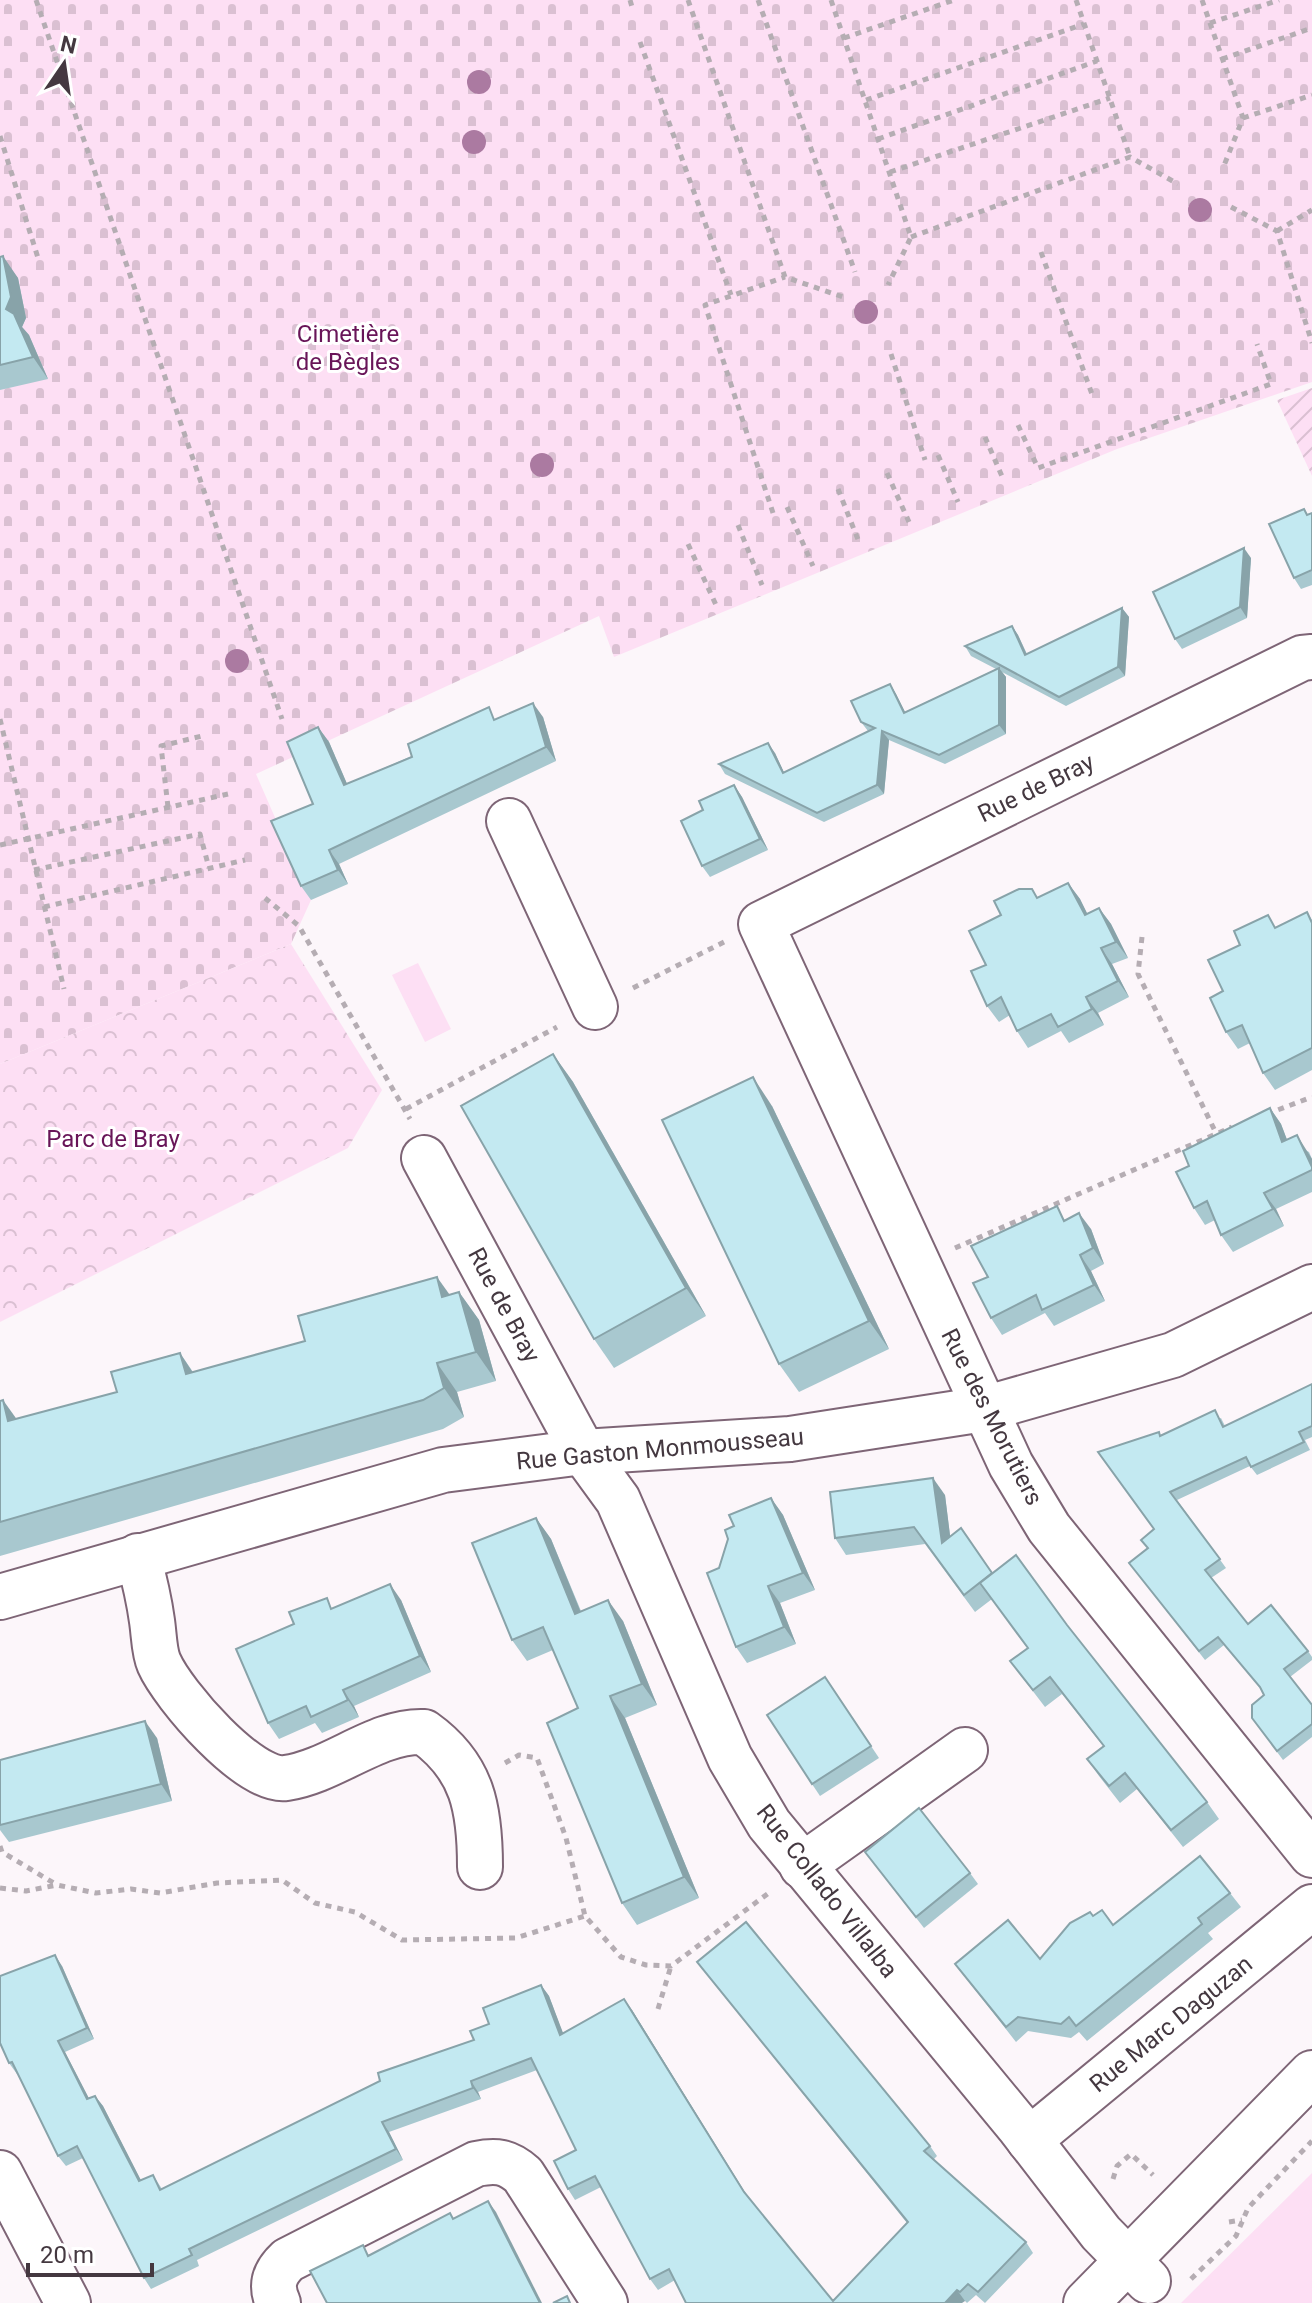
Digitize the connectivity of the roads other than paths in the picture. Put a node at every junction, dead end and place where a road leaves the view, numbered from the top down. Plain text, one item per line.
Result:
1 (1312, 657) edge
2 (509, 821) dead end
3 (761, 924) joint
4 (595, 1007) dead end
5 (424, 1158) dead end
6 (1312, 1287) edge
7 (984, 1409) junction
8 (583, 1452) junction
9 (138, 1556) junction
10 (0, 1597) edge
11 (965, 1750) dead end
12 (1312, 1855) edge
13 (802, 1866) junction
14 (480, 1867) dead end
15 (1312, 1907) edge
16 (1312, 2073) edge
17 (1312, 2109) edge
18 (1029, 2140) junction
19 (0, 2173) edge
20 (1147, 2283) edge
21 (68, 2303) edge
22 (278, 2303) edge
23 (605, 2303) edge
24 (1086, 2303) edge

1 - 3 street, Rue de Bray
2 - 4 street
3 - 7 street, Rue des Morutiers
5 - 8 street, Rue de Bray
6 - 7 street, Rue Gaston Monmousseau
7 - 8 street, Rue Gaston Monmousseau
7 - 12 street, Rue des Morutiers
8 - 9 street, Rue Gaston Monmousseau
8 - 13 street, Rue Collado Villalba
9 - 10 street, Rue Gaston Monmousseau
9 - 14 street
11 - 13 street
13 - 18 street, Rue Collado Villalba
15 - 18 street, Rue Marc Daguzan
16 - 20 street
17 - 20 street
18 - 20 street, Rue Collado Villalba
19 - 21 street
20 - 24 street
22 - 23 street

